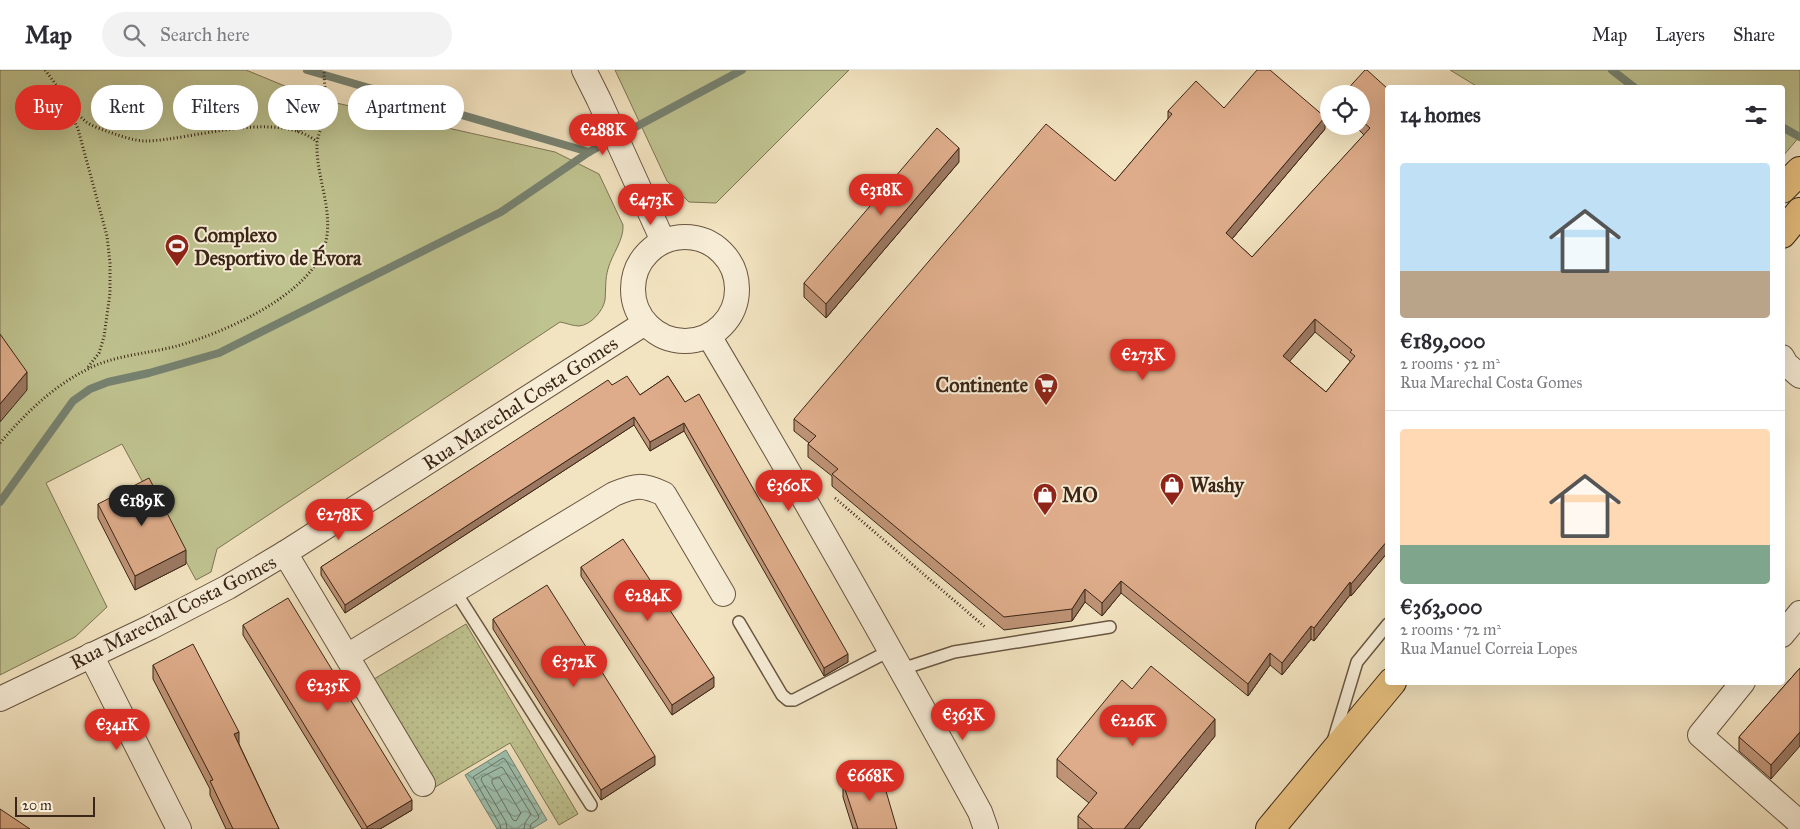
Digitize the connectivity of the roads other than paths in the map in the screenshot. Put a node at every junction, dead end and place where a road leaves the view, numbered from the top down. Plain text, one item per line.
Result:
1 (584, 70) edge
2 (1800, 171) edge
3 (1785, 186) edge
4 (1800, 212) edge
5 (1785, 230) edge
6 (663, 241) junction
7 (645, 323) junction
8 (708, 336) junction
9 (285, 553) junction
10 (455, 590) junction
11 (723, 594) dead end
12 (1800, 614) edge
13 (739, 622) dead end
14 (1110, 627) dead end
15 (1385, 628) edge
16 (1785, 632) edge
17 (91, 655) junction
18 (347, 656) junction
19 (896, 659) junction
20 (1390, 685) edge
21 (1741, 685) edge
22 (0, 699) edge
23 (1328, 759) junction
24 (423, 784) dead end
25 (590, 805) dead end
26 (1800, 823) edge
27 (179, 829) edge
28 (986, 829) edge
29 (1270, 829) edge

1 - 6 street
2 - 3 main road
4 - 5 main road
6 - 7 street
6 - 8 street
7 - 8 street
7 - 9 street, Rua Marechal Costa Gomes
8 - 19 street
9 - 17 street, Rua Marechal Costa Gomes
9 - 18 street
10 - 11 street
10 - 18 street
10 - 25 lane
12 - 16 street
13 - 19 lane
14 - 19 lane
15 - 23 lane
17 - 22 street, Rua Marechal Costa Gomes
17 - 27 street
18 - 24 street
19 - 28 street
20 - 23 main road
21 - 26 street
23 - 29 main road

